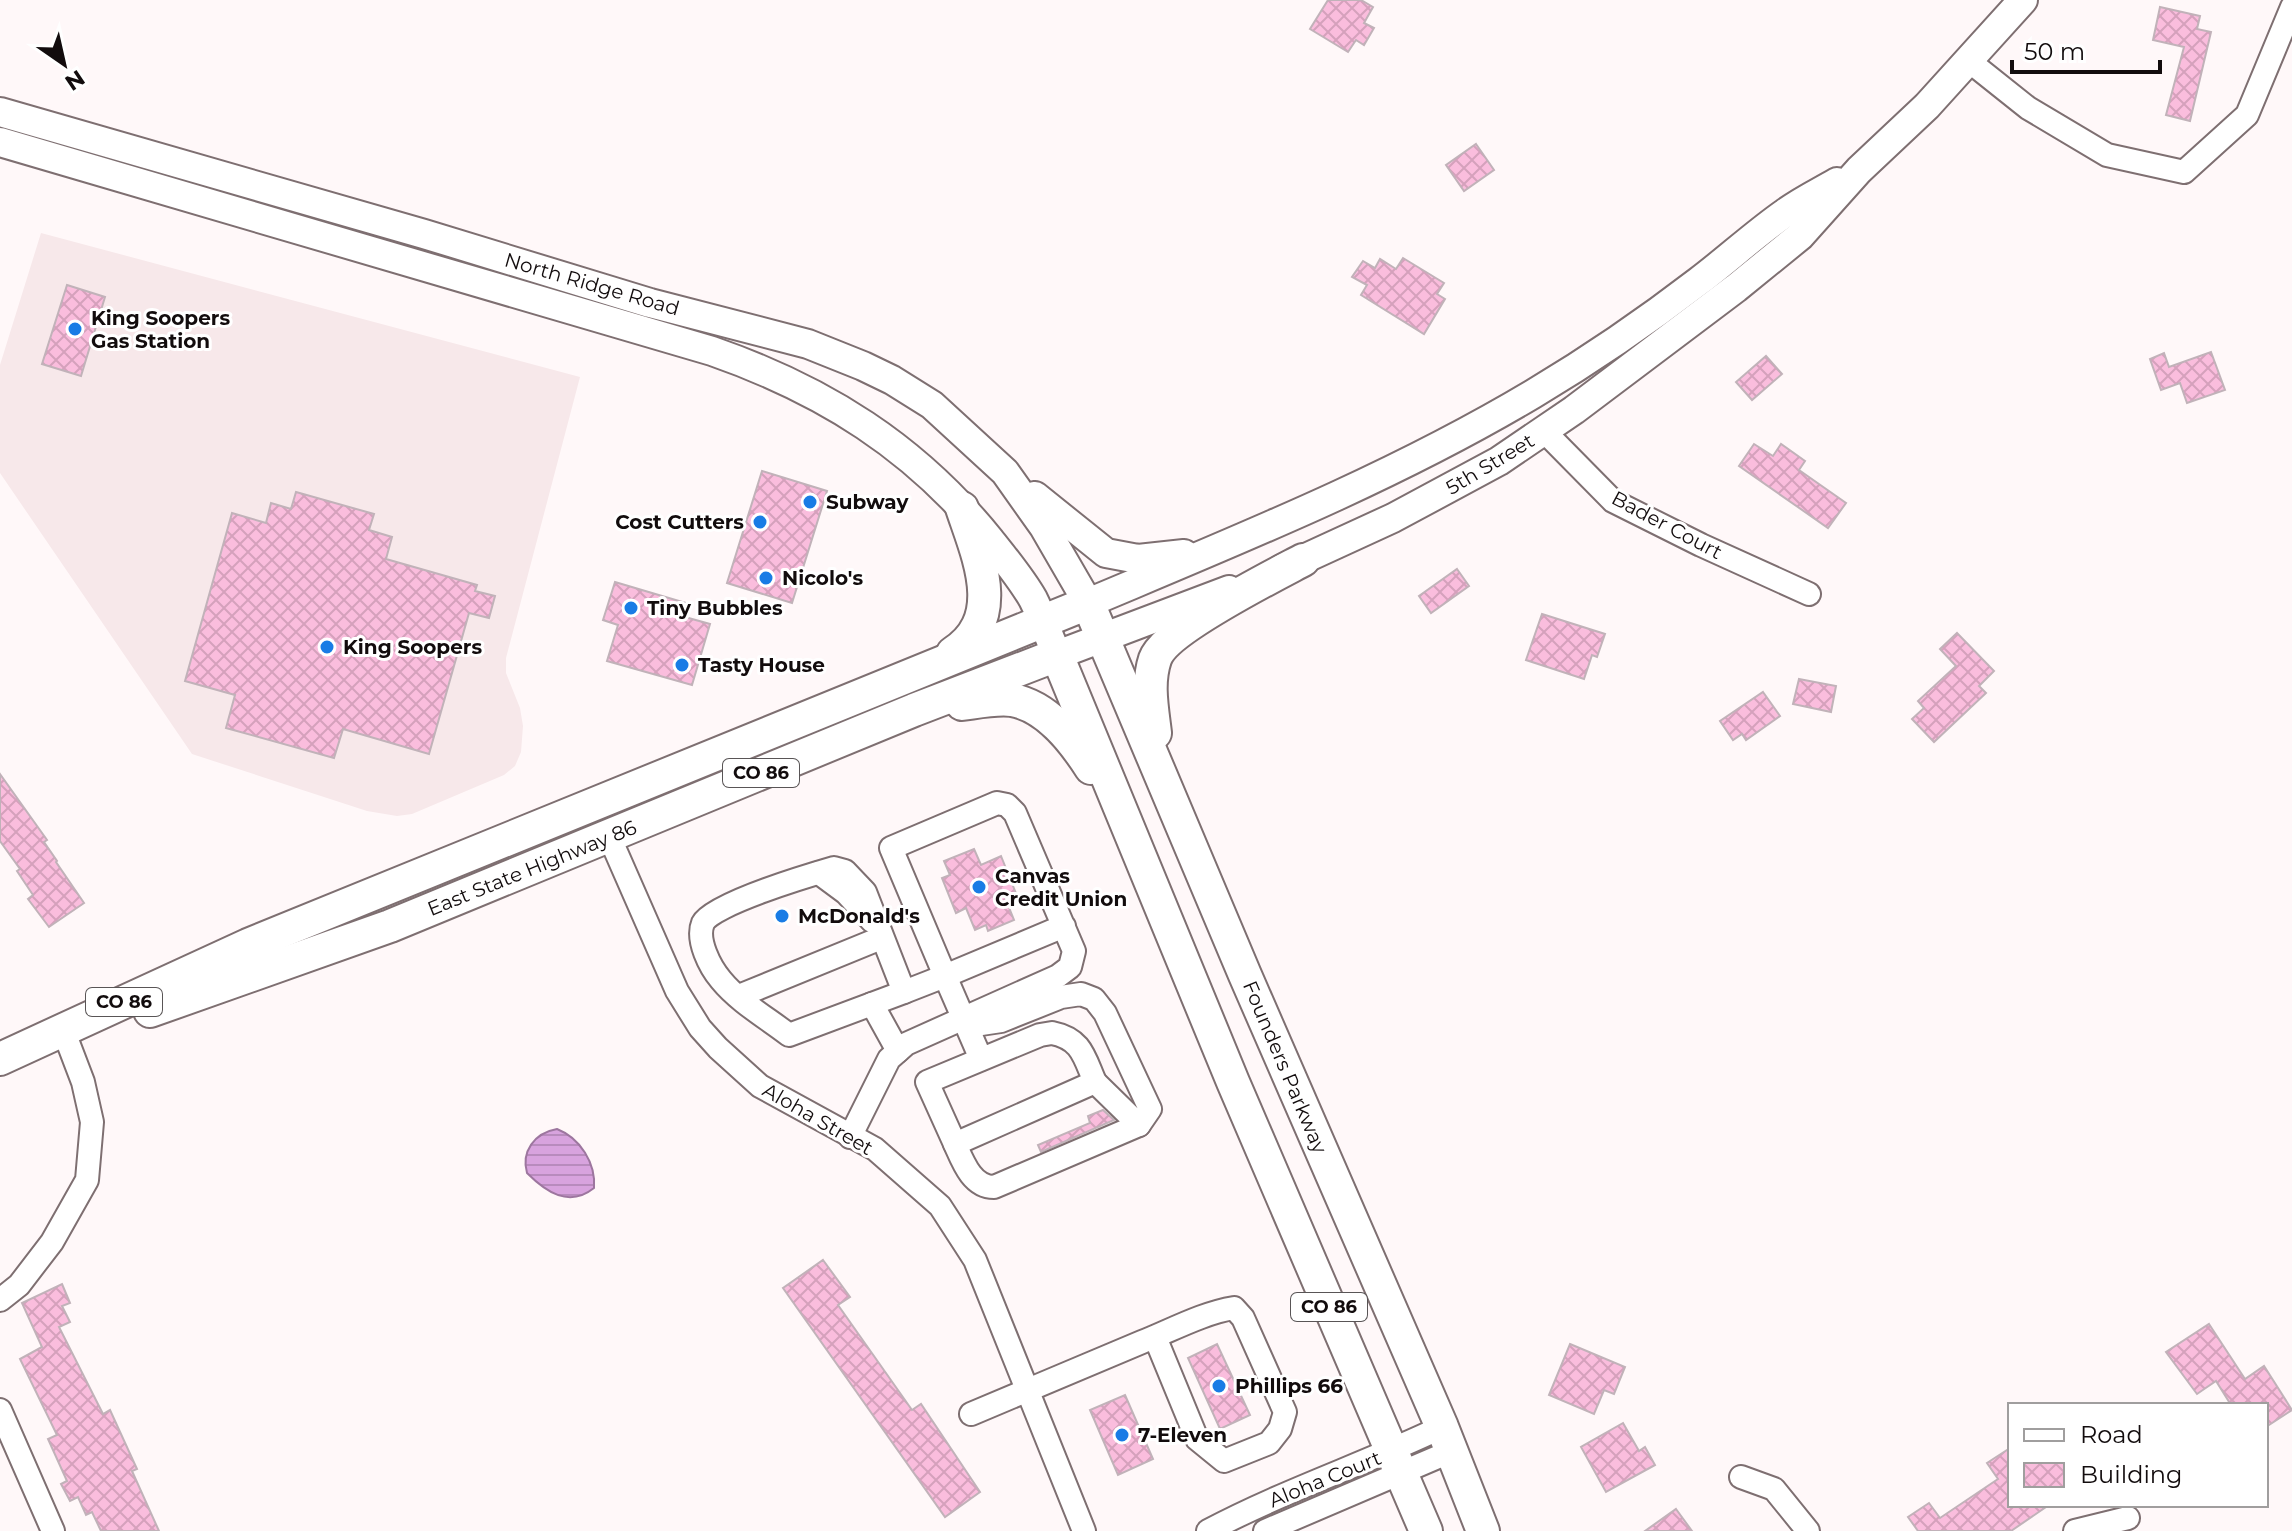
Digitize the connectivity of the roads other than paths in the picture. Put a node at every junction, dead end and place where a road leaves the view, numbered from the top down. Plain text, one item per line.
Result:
1 (2023, 0) edge
2 (2292, 7) edge
3 (1969, 61) junction
4 (0, 112) edge
5 (0, 142) edge
6 (1859, 170) junction
7 (1743, 246) junction
8 (1510, 407) junction
9 (1544, 431) junction
10 (1005, 472) junction
11 (962, 508) junction
12 (1213, 552) junction
13 (1303, 560) junction
14 (1258, 578) junction
15 (1809, 594) dead end
16 (1088, 603) junction
17 (1042, 620) junction
18 (1103, 637) junction
19 (1057, 655) junction
20 (909, 675) junction
21 (914, 710) junction
22 (1162, 776) junction
23 (609, 836) junction
24 (1133, 840) junction
25 (1064, 926) junction
26 (878, 932) junction
27 (945, 976) junction
28 (904, 992) junction
29 (739, 996) junction
30 (872, 1004) junction
31 (963, 1019) junction
32 (67, 1040) junction
33 (898, 1051) junction
34 (981, 1059) junction
35 (0, 1062) edge
36 (1095, 1082) junction
37 (1139, 1125) junction
38 (850, 1137) junction
39 (955, 1144) junction
40 (0, 1300) edge
41 (1155, 1337) junction
42 (1027, 1390) junction
43 (0, 1410) edge
44 (971, 1414) dead end
45 (1447, 1439) junction
46 (1396, 1462) junction
47 (1741, 1477) dead end
48 (2128, 1518) dead end
49 (53, 1531) edge
50 (1084, 1531) edge
51 (1208, 1531) edge
52 (1265, 1531) edge
53 (1426, 1531) edge
54 (1483, 1531) edge
55 (1808, 1531) edge
56 (2075, 1531) edge

1 - 3 main road, 5th Street
2 - 3 street
3 - 6 main road, 5th Street
4 - 10 main road, North Ridge Road
5 - 11 main road, North Ridge Road
6 - 7 main road, 5th Street
6 - 9 main road, 5th Street
7 - 8 main road, 5th Street
7 - 9 main road
8 - 12 main road, 5th Street
8 - 14 main road
9 - 13 main road, 5th Street
9 - 15 street, Bader Court
10 - 12 main road
10 - 16 main road, North Ridge Road
11 - 17 main road, North Ridge Road
11 - 20 highway
12 - 16 main road, 5th Street
13 - 14 main road, 5th Street
13 - 22 highway
14 - 18 main road, 5th Street
16 - 17 highway, 5th Street / CO 86
16 - 18 highway, Founders Parkway / CO 86
17 - 19 main road
17 - 20 highway, East State Highway 86 / CO 86
18 - 19 main road, 5th Street
18 - 22 highway, Founders Parkway / CO 86
19 - 21 highway, East State Highway 86
19 - 24 highway
20 - 35 highway, East State Highway 86 / CO 86
21 - 23 highway, East State Highway 86 / CO 86
21 - 24 highway, CO 86
22 - 45 highway, Founders Parkway / CO 86
23 - 32 highway, East State Highway 86 / CO 86
23 - 38 street, Aloha Street
24 - 46 highway, CO 86
25 - 27 street
25 - 27 street
25 - 31 street
26 - 28 street
26 - 29 street
26 - 29 street
27 - 28 street
27 - 31 street
28 - 30 street
29 - 30 street
30 - 33 street
31 - 33 street
31 - 34 street
31 - 37 street
32 - 35 highway, East State Highway 86 / CO 86
32 - 40 street
33 - 38 street
34 - 36 street
34 - 39 street
36 - 37 street
36 - 39 street
37 - 39 street
38 - 42 street, Aloha Street
41 - 41 street
41 - 42 street
42 - 44 street
42 - 50 street, Aloha Street
43 - 49 street
45 - 46 street, Aloha Court
45 - 54 highway, Founders Parkway / CO 86
46 - 51 street, Aloha Court
46 - 52 street, Aloha Court
46 - 53 highway, CO 86
47 - 55 street
48 - 56 street

